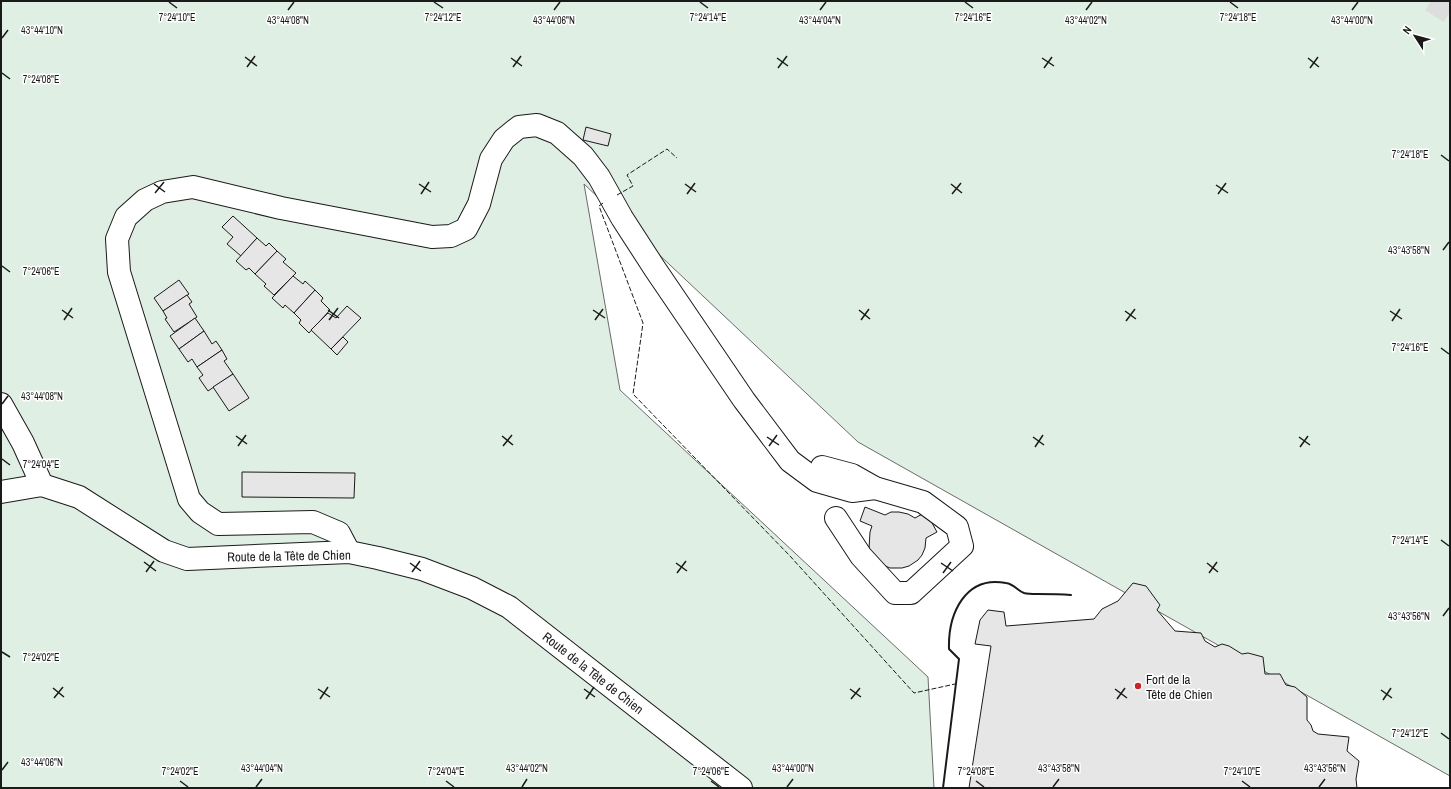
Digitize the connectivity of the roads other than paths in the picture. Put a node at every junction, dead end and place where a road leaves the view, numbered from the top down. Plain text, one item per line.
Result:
1 (1, 404) edge
2 (42, 486) junction
3 (1, 492) edge
4 (836, 518) dead end
5 (349, 552) junction
6 (741, 788) edge

1 - 2 street
2 - 3 street, Route de la Tête de Chien
2 - 5 street, Route de la Tête de Chien
4 - 5 street
5 - 6 street, Route de la Tête de Chien

